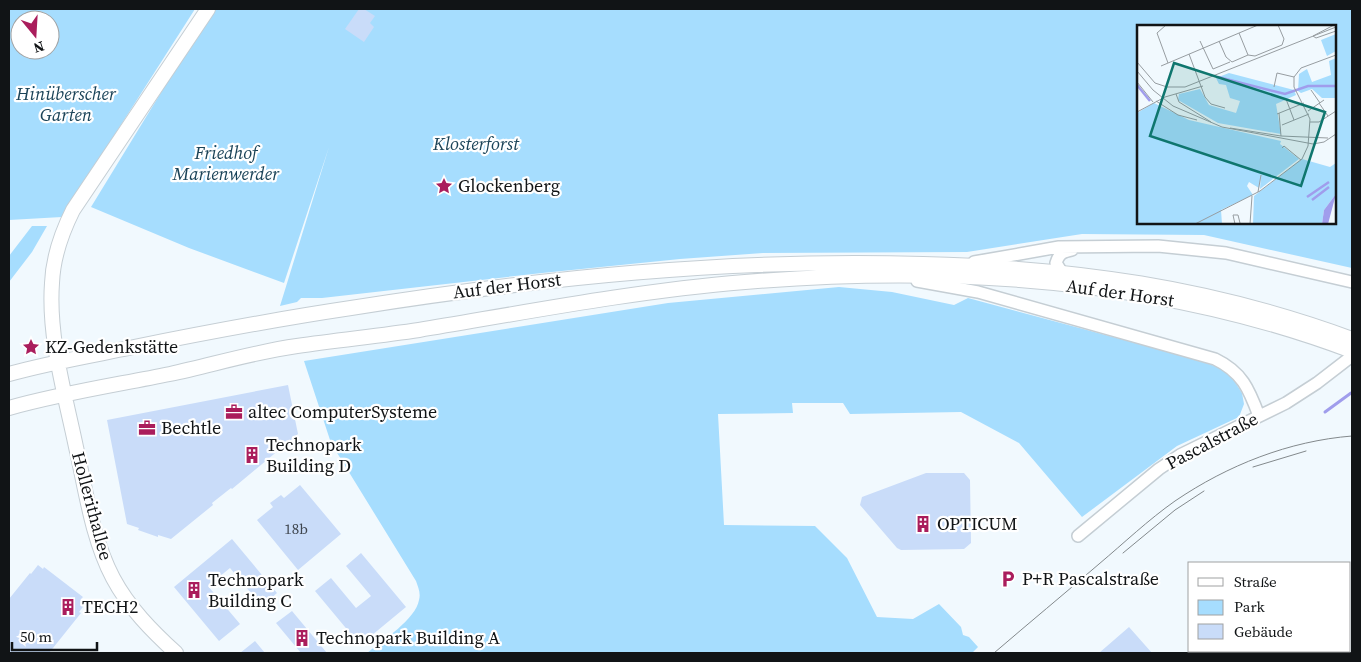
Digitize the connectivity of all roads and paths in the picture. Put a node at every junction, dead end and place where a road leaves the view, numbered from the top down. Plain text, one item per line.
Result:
1 (208, 9) edge
2 (1084, 246) junction
3 (961, 265) junction
4 (1061, 272) junction
5 (881, 275) junction
6 (1352, 282) edge
7 (1346, 341) edge
8 (1352, 351) edge
9 (1352, 356) edge
10 (59, 362) junction
11 (9, 374) edge
12 (66, 395) junction
13 (9, 408) edge
14 (1259, 416) junction
15 (1078, 536) dead end
16 (176, 653) edge

1 - 10 street, Hollerithallee
2 - 3 street, Auf der Horst
2 - 4 street, Auf der Horst
2 - 6 street, Auf der Horst
3 - 4 street, Auf der Horst
3 - 10 street, Auf der Horst
4 - 7 street, Auf der Horst
5 - 7 street, Auf der Horst
5 - 12 street, Auf der Horst
5 - 14 street, Auf der Horst
7 - 8 street, Auf der Horst
9 - 14 street, Pascalstraße
10 - 11 street, Auf der Horst
10 - 12 street, Hollerithallee
12 - 13 street, Auf der Horst
12 - 16 street, Hollerithallee
14 - 15 street, Pascalstraße

